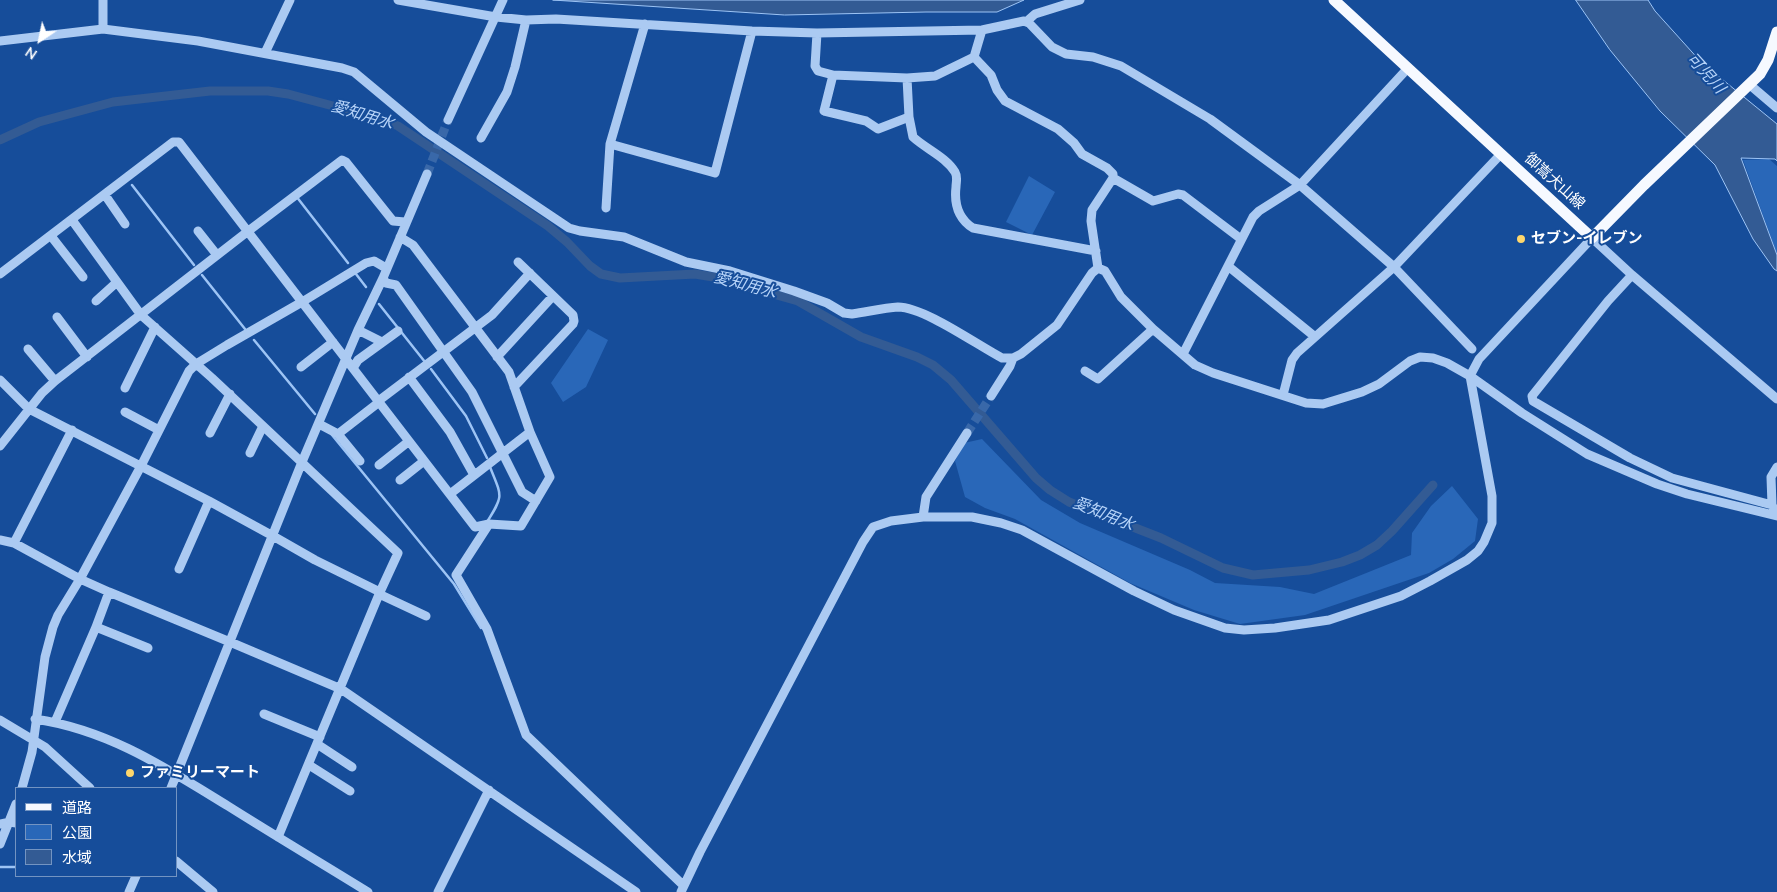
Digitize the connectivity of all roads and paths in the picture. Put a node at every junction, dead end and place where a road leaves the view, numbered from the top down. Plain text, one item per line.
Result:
1 (103, 0) edge
2 (290, 0) edge
3 (398, 0) edge
4 (1080, 0) edge
5 (1334, 0) edge
6 (503, 1) edge
7 (496, 17) junction
8 (526, 20) junction
9 (1026, 22) junction
10 (645, 24) junction
11 (103, 29) junction
12 (982, 30) junction
13 (752, 31) junction
14 (1777, 32) edge
15 (817, 33) junction
16 (0, 41) edge
17 (265, 53) junction
18 (974, 57) junction
19 (1408, 68) junction
20 (833, 76) junction
21 (907, 78) junction
22 (1748, 87) junction
23 (1777, 108) edge
24 (909, 118) junction
25 (448, 120) tunnel mouth
26 (481, 138) dead end
27 (610, 144) junction
28 (1501, 154) junction
29 (427, 174) tunnel mouth
30 (1113, 178) junction
31 (1300, 185) junction
32 (105, 195) junction
33 (606, 208) dead end
34 (72, 220) junction
35 (405, 222) junction
36 (125, 224) dead end
37 (198, 231) dead end
38 (247, 232) junction
39 (51, 236) junction
40 (400, 238) junction
41 (1592, 238) junction
42 (1241, 239) junction
43 (1096, 252) junction
44 (217, 255) junction
45 (518, 262) dead end
46 (1228, 266) junction
47 (1394, 267) junction
48 (386, 268) junction
49 (1098, 268) junction
50 (530, 273) junction
51 (0, 274) edge
52 (1632, 275) junction
53 (83, 277) dead end
54 (383, 278) junction
55 (117, 282) junction
56 (553, 296) junction
57 (96, 301) dead end
58 (302, 302) junction
59 (141, 315) junction
60 (57, 317) dead end
61 (155, 327) junction
62 (476, 329) junction
63 (1153, 329) junction
64 (358, 330) junction
65 (398, 331) dead end
66 (1314, 336) junction
67 (333, 342) junction
68 (382, 342) junction
69 (28, 349) dead end
70 (1472, 349) dead end
71 (444, 351) junction
72 (1183, 354) junction
73 (497, 357) junction
74 (87, 358) junction
75 (1013, 358) junction
76 (347, 360) junction
77 (196, 364) junction
78 (301, 367) dead end
79 (353, 368) junction
80 (1085, 371) dead end
81 (1470, 376) junction
82 (409, 377) junction
83 (0, 380) edge
84 (55, 381) junction
85 (514, 387) junction
86 (125, 388) dead end
87 (230, 394) junction
88 (1283, 395) junction
89 (991, 396) tunnel mouth
90 (1777, 399) edge
91 (377, 402) junction
92 (29, 409) junction
93 (126, 412) dead end
94 (319, 424) junction
95 (263, 426) junction
96 (72, 430) junction
97 (159, 430) junction
98 (530, 432) junction
99 (967, 432) tunnel mouth
100 (210, 433) dead end
101 (338, 434) junction
102 (408, 442) junction
103 (0, 446) edge
104 (503, 452) junction
105 (250, 453) dead end
106 (360, 461) dead end
107 (424, 461) junction
108 (302, 462) junction
109 (379, 464) dead end
110 (141, 466) junction
111 (1777, 466) edge
112 (474, 475) junction
113 (400, 480) dead end
114 (450, 494) junction
115 (209, 501) junction
116 (536, 501) junction
117 (1775, 511) edge
118 (923, 517) junction
119 (489, 524) junction
120 (273, 536) junction
121 (0, 540) edge
122 (14, 543) junction
123 (179, 569) dead end
124 (80, 579) junction
125 (109, 592) junction
126 (379, 593) junction
127 (426, 616) dead end
128 (96, 627) junction
129 (230, 642) junction
130 (148, 648) dead end
131 (341, 689) junction
132 (264, 714) dead end
133 (35, 719) junction
134 (0, 720) edge
135 (55, 722) junction
136 (33, 740) junction
137 (318, 740) junction
138 (308, 765) junction
139 (352, 767) dead end
140 (177, 775) junction
141 (22, 787) edge
142 (89, 787) edge
143 (171, 787) edge
144 (489, 790) junction
145 (350, 791) dead end
146 (13, 822) edge
147 (0, 824) edge
148 (278, 837) junction
149 (0, 844) edge
150 (178, 863) edge
151 (136, 877) edge
152 (682, 889) edge
153 (129, 892) edge
154 (213, 892) edge
155 (368, 892) edge
156 (438, 892) edge
157 (636, 892) edge

1 - 11 street
2 - 17 street
3 - 7 street
4 - 9 street
5 - 19 main road, 御嵩犬山線
6 - 7 street
7 - 8 street
7 - 25 street
8 - 10 street
8 - 26 street
9 - 12 street
9 - 31 street
10 - 13 street
10 - 27 street
11 - 16 street
11 - 17 street
12 - 15 street
12 - 18 street
13 - 15 street
13 - 27 street
14 - 22 main road
15 - 20 street
17 - 75 street
18 - 21 street
18 - 30 street
19 - 28 main road, 御嵩犬山線
19 - 31 street
20 - 21 street
20 - 24 street
21 - 24 street
22 - 23 street
22 - 41 main road
24 - 43 street
27 - 33 street
28 - 41 main road, 御嵩犬山線
28 - 47 street
29 - 35 street
30 - 42 street
30 - 43 street
31 - 42 street
31 - 47 street
32 - 34 street
32 - 36 street
32 - 38 street
34 - 39 street
34 - 55 street
35 - 38 street
35 - 40 street
37 - 44 street
38 - 44 street
38 - 58 street
39 - 51 street
39 - 53 street
40 - 48 street
40 - 62 street
41 - 52 street
41 - 81 street
42 - 46 street
43 - 49 street
44 - 59 street
45 - 50 street
46 - 66 street
46 - 72 street
47 - 66 street
47 - 70 street
48 - 54 street
48 - 58 street
49 - 63 street
49 - 75 street
50 - 56 street
50 - 62 street
52 - 90 street
52 - 117 street
54 - 64 street
54 - 71 street
55 - 57 street
55 - 59 street
56 - 73 street
56 - 85 street
58 - 67 street
58 - 77 street
59 - 61 street
59 - 74 street
60 - 74 street
61 - 77 street
61 - 86 street
62 - 71 street
62 - 73 street
63 - 72 street
63 - 80 street
64 - 68 street
64 - 76 street
65 - 68 street
66 - 88 street
67 - 76 street
67 - 78 street
68 - 79 street
69 - 84 street
71 - 82 street
71 - 104 street
72 - 88 street
73 - 85 street
74 - 84 street
75 - 89 street
76 - 79 street
76 - 94 street
77 - 87 street
77 - 97 street
79 - 91 street
81 - 88 street
81 - 117 street
81 - 118 street
82 - 91 street
82 - 112 street
83 - 92 street
84 - 92 street
85 - 98 street
87 - 95 street
87 - 100 street
91 - 101 street
91 - 102 street
92 - 96 street
92 - 103 street
93 - 97 street
94 - 101 street
94 - 108 street
95 - 105 street
95 - 108 street
96 - 110 street
96 - 122 street
97 - 110 street
98 - 104 street
98 - 116 street
99 - 118 street
101 - 106 street
102 - 107 street
102 - 109 street
104 - 112 street
104 - 116 street
107 - 113 street
107 - 114 street
108 - 120 street
108 - 126 street
110 - 115 street
110 - 124 street
111 - 117 street
112 - 114 street
114 - 119 street
115 - 120 street
115 - 123 street
116 - 119 street
118 - 152 street
119 - 152 street
120 - 126 street
120 - 129 street
121 - 122 street
122 - 124 street
124 - 125 street
124 - 133 street
125 - 128 street
125 - 129 street
126 - 127 street
126 - 131 street
128 - 130 street
128 - 135 street
129 - 131 street
129 - 140 street
131 - 137 street
131 - 144 street
132 - 137 street
133 - 135 street
133 - 136 street
134 - 136 street
135 - 140 street
136 - 141 street
136 - 142 street
137 - 138 street
137 - 139 street
138 - 145 street
138 - 148 street
140 - 143 street
140 - 148 street
144 - 156 street
144 - 157 street
146 - 147 street
146 - 149 street
148 - 155 street
150 - 154 street
151 - 153 street

